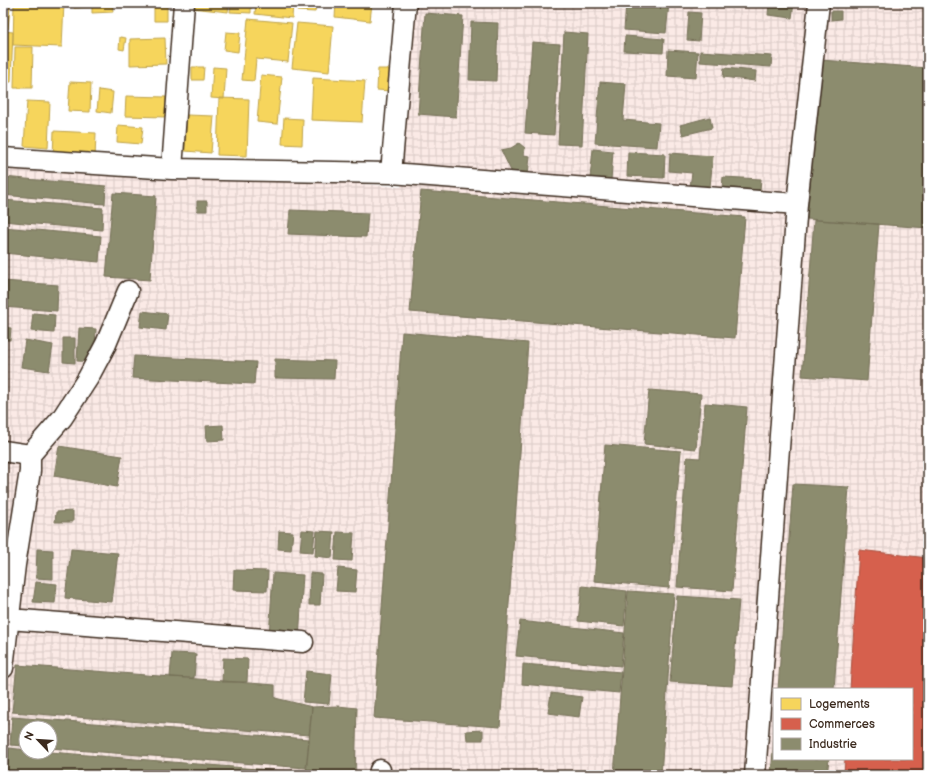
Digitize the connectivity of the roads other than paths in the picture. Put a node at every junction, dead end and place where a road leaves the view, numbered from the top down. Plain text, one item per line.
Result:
1 (184, 3) edge
2 (406, 3) edge
3 (819, 3) edge
4 (3, 158) edge
5 (172, 169) junction
6 (391, 173) junction
7 (797, 204) junction
8 (128, 291) dead end
9 (3, 451) edge
10 (30, 455) junction
11 (9, 619) junction
12 (303, 642) dead end
13 (3, 668) edge
14 (755, 775) edge

1 - 5 street
2 - 6 street
3 - 7 street
4 - 5 street
5 - 6 street
6 - 7 street
7 - 14 street
8 - 10 street
9 - 10 street
10 - 11 street
11 - 12 street
11 - 13 street

